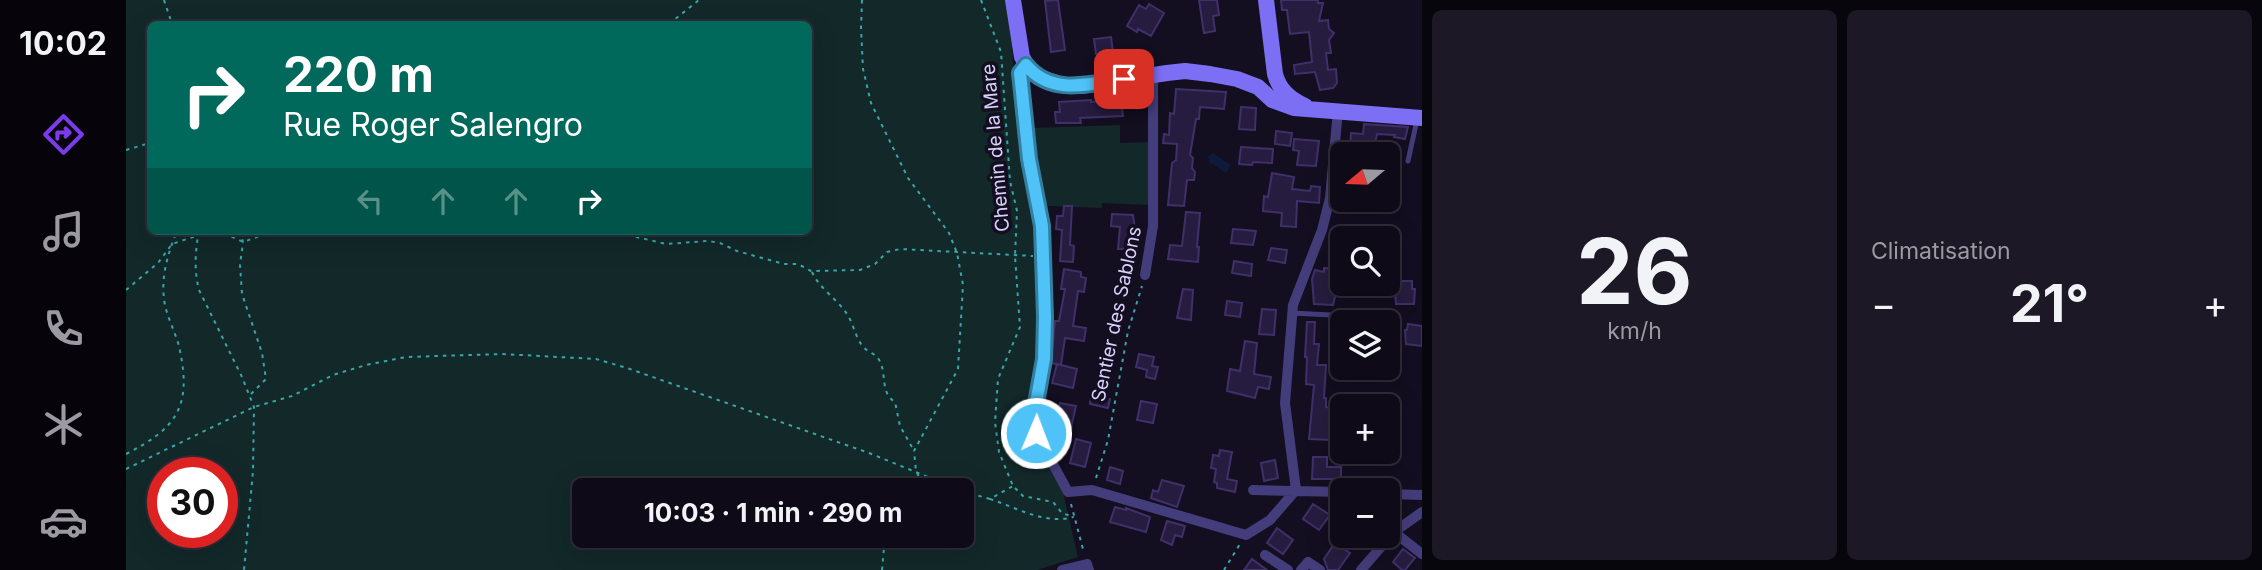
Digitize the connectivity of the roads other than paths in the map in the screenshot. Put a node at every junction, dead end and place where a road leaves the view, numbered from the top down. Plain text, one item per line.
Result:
1 (1013, 0) edge
2 (1266, 0) edge
3 (1026, 65) junction
4 (1153, 75) junction
5 (1269, 87) junction
6 (1338, 110) junction
7 (1420, 116) edge
8 (1408, 161) dead end
9 (1145, 275) road end
10 (1292, 313) junction
11 (1330, 315) edge
12 (1253, 490) dead end
13 (1296, 490) junction
14 (1330, 491) edge
15 (1400, 494) edge
16 (1422, 495) edge
17 (1422, 512) edge
18 (1400, 528) edge
19 (1400, 537) edge
20 (1380, 548) edge
21 (1422, 554) edge
22 (1265, 555) dead end
23 (1088, 567) edge
24 (1062, 570) edge
25 (1288, 570) edge
26 (1301, 570) edge
27 (1320, 570) edge
28 (1361, 570) edge

1 - 3 main road
2 - 5 main road
3 - 4 main road
3 - 13 street
4 - 5 main road
4 - 9 street, Sentier des Sablons
5 - 6 main road
6 - 7 main road
6 - 10 street
7 - 8 lane
10 - 11 lane
10 - 13 street
12 - 13 street
13 - 14 street
15 - 16 street
17 - 18 street
19 - 21 street
20 - 28 street
22 - 25 street
23 - 24 street
26 - 27 street

